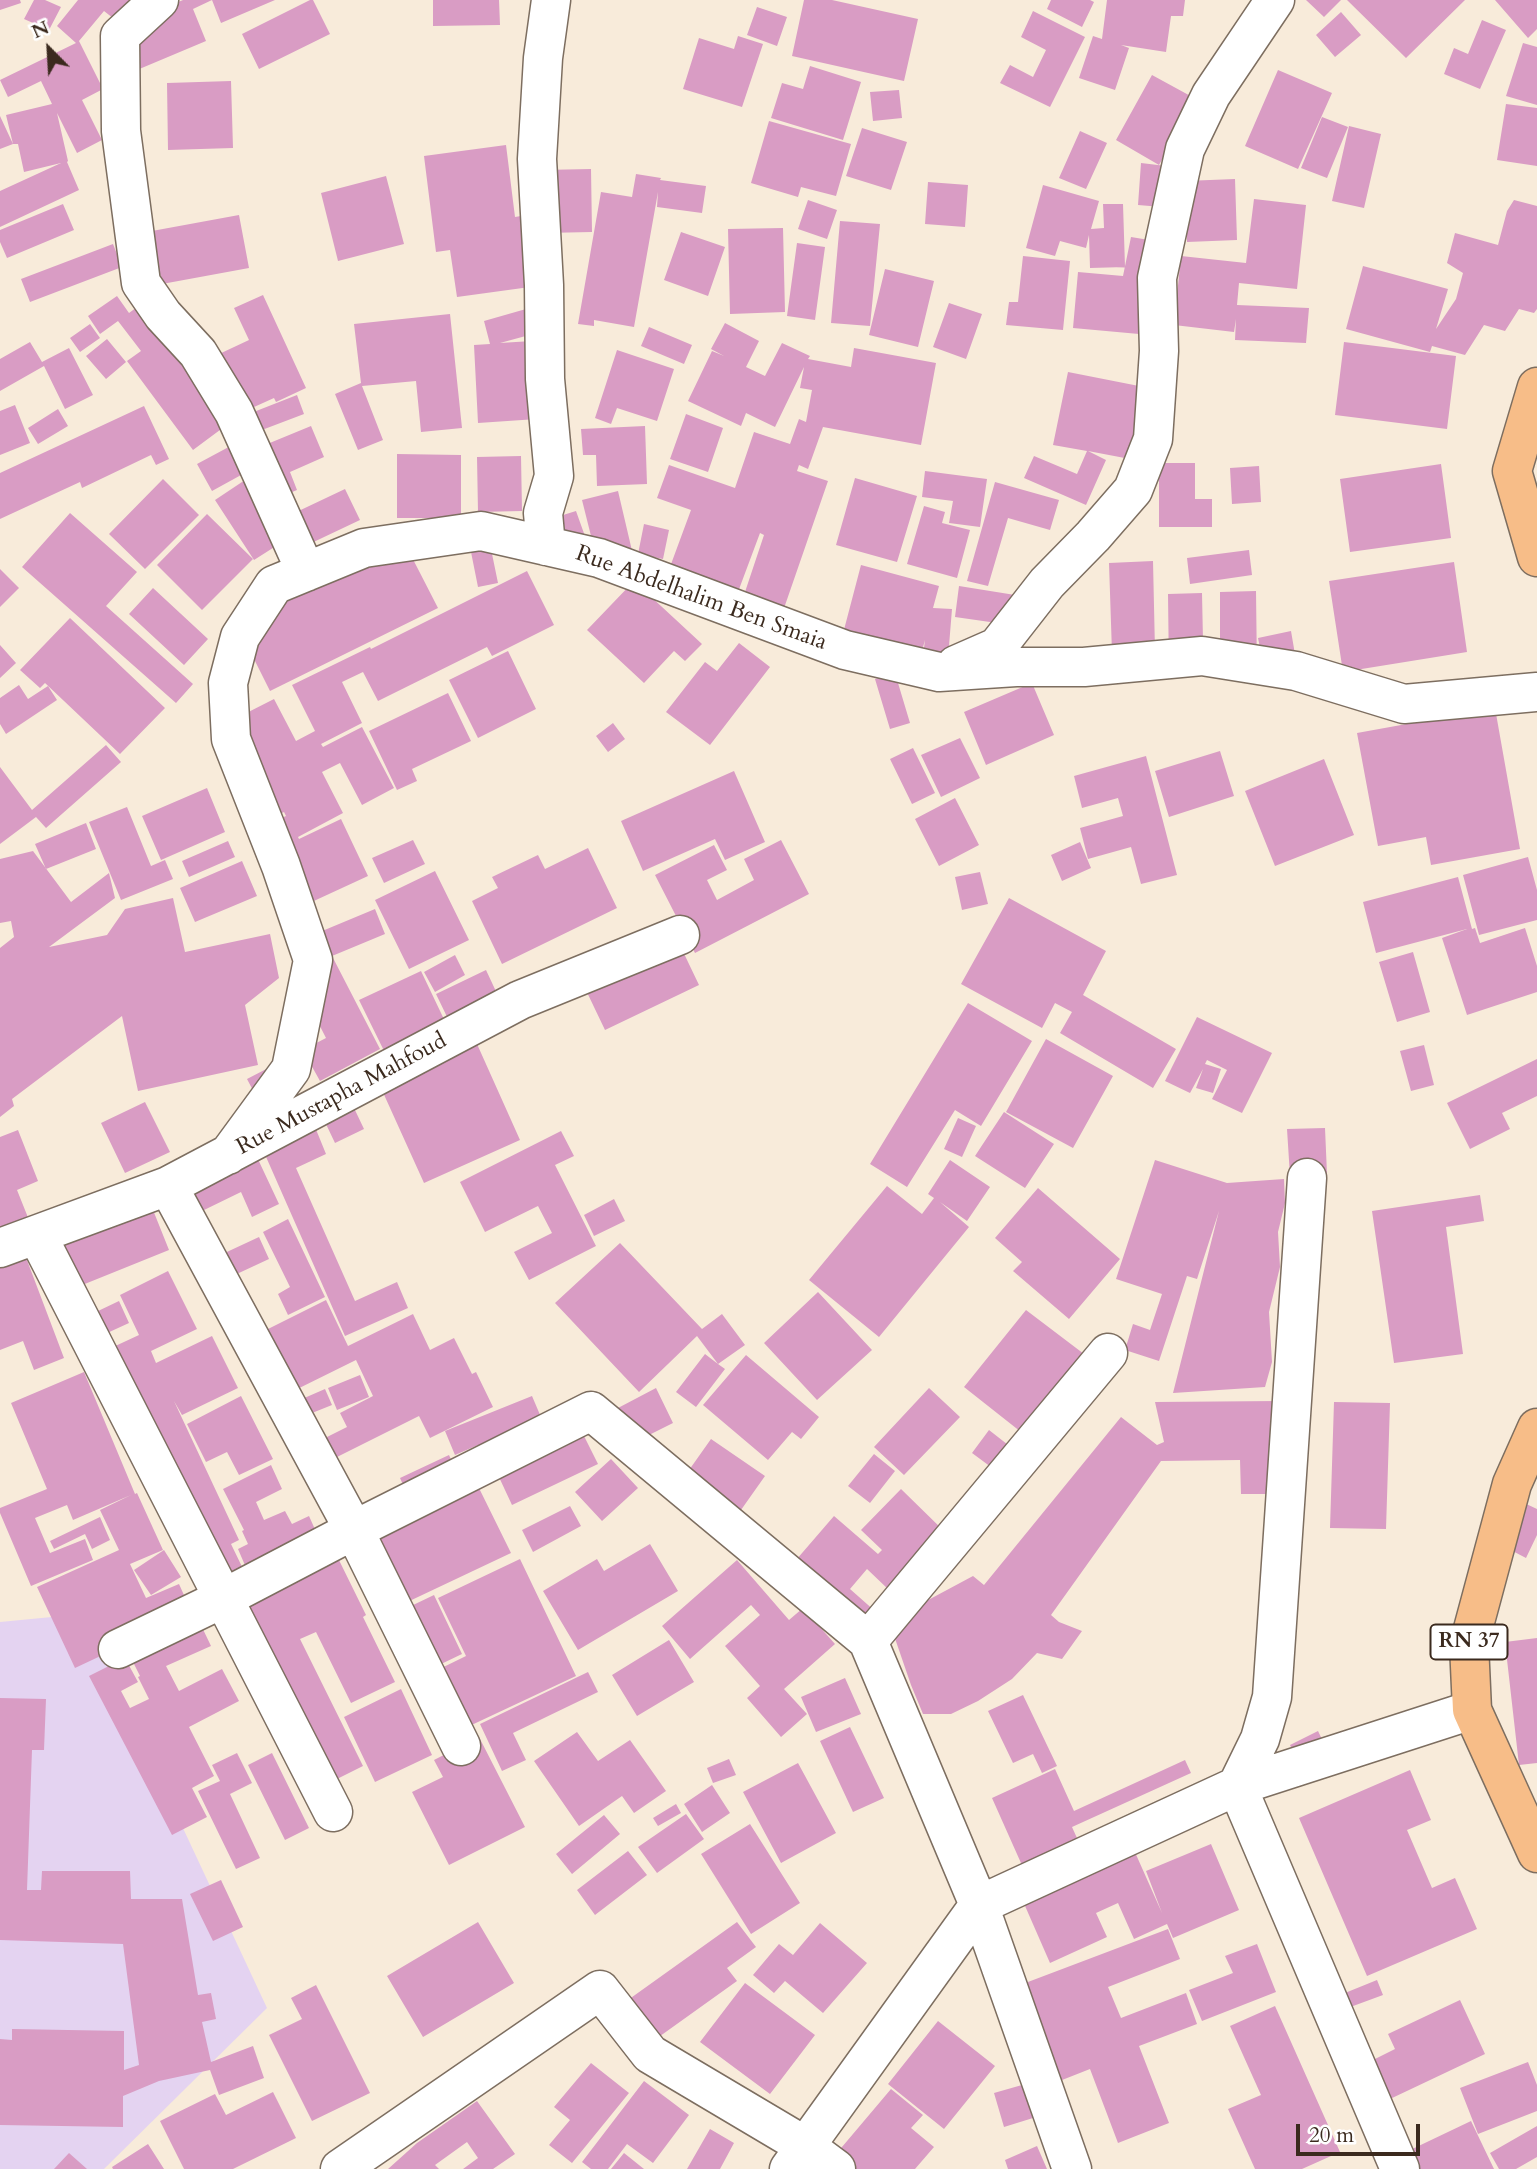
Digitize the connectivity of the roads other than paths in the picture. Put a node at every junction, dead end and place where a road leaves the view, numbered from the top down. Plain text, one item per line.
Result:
1 (159, 0) edge
2 (551, 0) edge
3 (1275, 0) edge
4 (1537, 387) edge
5 (546, 546) junction
6 (1537, 556) edge
7 (306, 572) junction
8 (939, 672) junction
9 (1537, 692) edge
10 (680, 935) dead end
11 (228, 1155) junction
12 (1307, 1178) dead end
13 (168, 1186) junction
14 (37, 1235) junction
15 (0, 1248) edge
16 (1108, 1353) dead end
17 (1537, 1428) edge
18 (354, 1530) junction
19 (224, 1598) junction
20 (868, 1641) junction
21 (118, 1648) dead end
22 (1472, 1710) junction
23 (461, 1746) dead end
24 (1237, 1786) junction
25 (333, 1812) dead end
26 (1537, 1853) edge
27 (979, 1905) junction
28 (797, 2158) edge
29 (340, 2169) edge
30 (836, 2169) edge
31 (1072, 2169) edge
32 (1400, 2169) edge

1 - 7 street
2 - 5 street
3 - 8 street
4 - 6 main road
5 - 7 street, Rue Abdelhalim Ben Smaia
5 - 8 street, Rue Abdelhalim Ben Smaia
7 - 11 street, Rue Abdelhalim Ben Smaia
8 - 9 street, Rue Abdelhalim Ben Smaia
10 - 11 street, Rue Mustapha Mahfoud
11 - 13 street, Rue Mustapha Mahfoud
12 - 24 street
13 - 14 street, Rue Mustapha Mahfoud
13 - 18 street
14 - 15 street, Rue Mustapha Mahfoud
14 - 19 street
16 - 20 street
17 - 22 main road, RN 37
18 - 19 street
18 - 20 street
18 - 23 street
19 - 21 street
19 - 25 street
20 - 27 street
22 - 24 street
22 - 26 main road, RN 37
24 - 27 street
24 - 32 street
27 - 28 street
27 - 31 street
28 - 29 street
28 - 30 street

